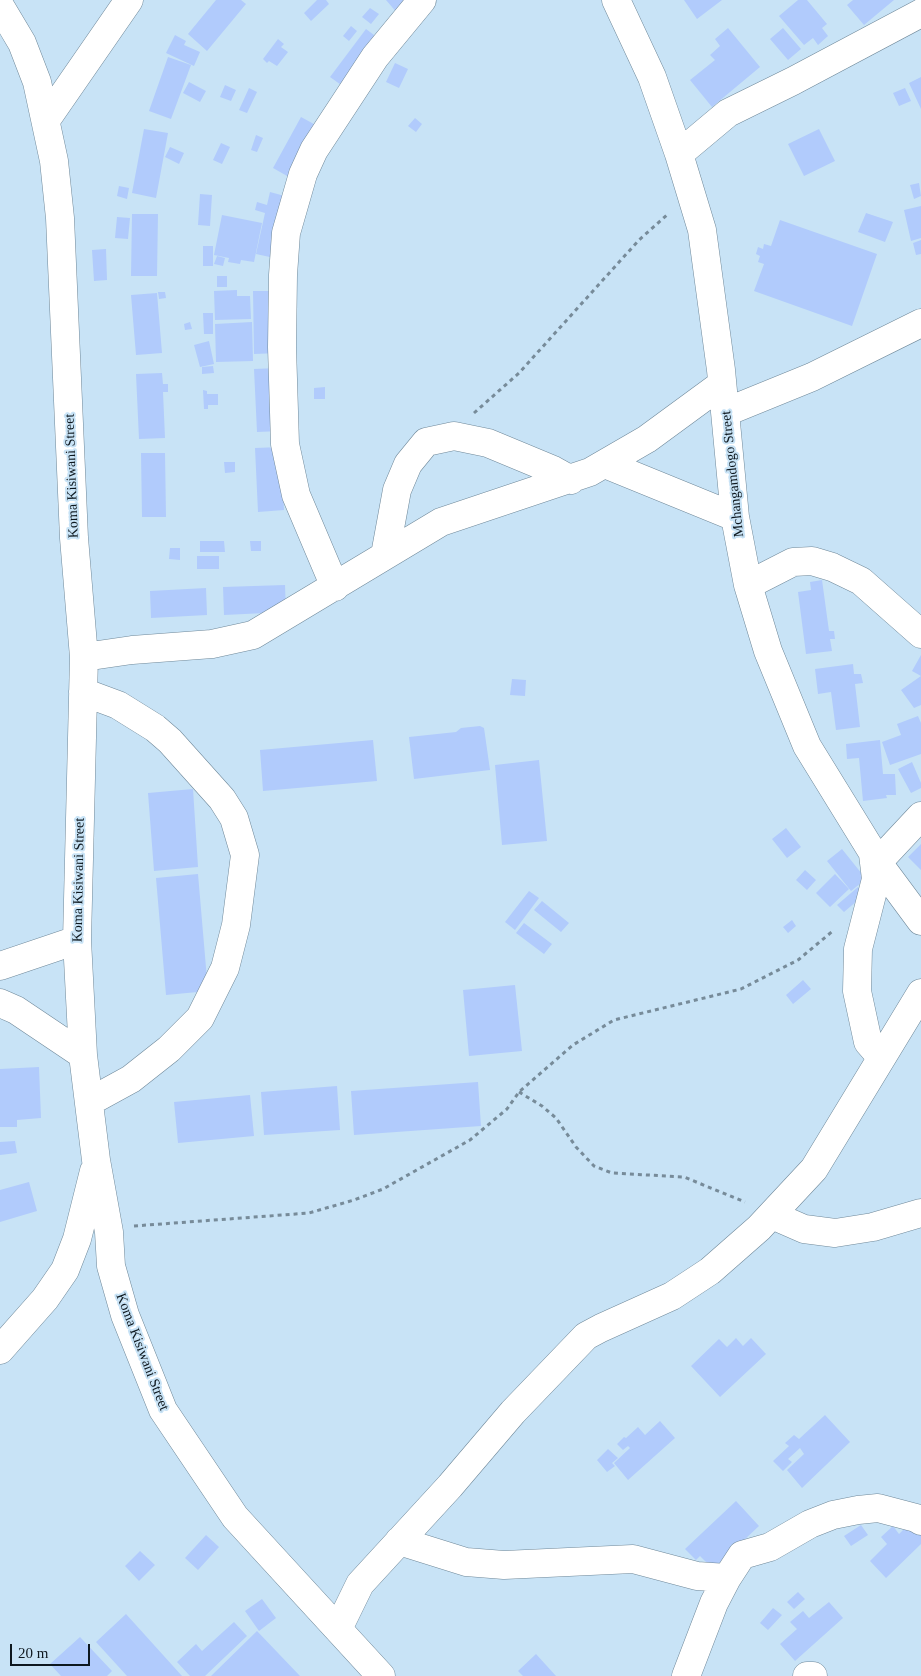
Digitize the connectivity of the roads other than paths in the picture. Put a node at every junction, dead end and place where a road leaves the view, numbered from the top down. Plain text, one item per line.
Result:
1 (129, 0) edge
2 (422, 0) edge
3 (616, 0) edge
4 (0, 6) edge
5 (921, 13) edge
6 (46, 120) junction
7 (679, 154) junction
8 (921, 323) edge
9 (722, 384) junction
10 (726, 412) junction
11 (605, 464) junction
12 (571, 480) junction
13 (735, 517) junction
14 (385, 555) junction
15 (748, 585) junction
16 (335, 587) junction
17 (921, 634) edge
18 (84, 657) junction
19 (83, 692) junction
20 (921, 816) edge
21 (876, 858) junction
22 (921, 920) edge
23 (77, 940) junction
24 (0, 966) edge
25 (921, 992) edge
26 (0, 1003) edge
27 (83, 1055) junction
28 (881, 1057) junction
29 (89, 1102) junction
30 (96, 1160) junction
31 (921, 1213) edge
32 (772, 1215) junction
33 (0, 1350) edge
34 (921, 1521) edge
35 (399, 1541) junction
36 (727, 1578) junction
37 (338, 1629) junction
38 (381, 1676) edge
39 (686, 1676) edge
40 (807, 1676) edge
41 (813, 1676) edge

1 - 6 street
2 - 16 street
3 - 7 street, Mchangamdogo Street
4 - 6 street, Koma Kisiwani Street
5 - 7 street
6 - 18 street, Koma Kisiwani Street
7 - 9 street, Mchangamdogo Street
8 - 10 street
9 - 10 street, Mchangamdogo Street
9 - 11 street
10 - 13 street, Mchangamdogo Street
11 - 12 street
11 - 13 street
12 - 14 street
12 - 14 street
13 - 15 street, Mchangamdogo Street
14 - 16 street
15 - 17 street
15 - 21 street, Mchangamdogo Street
16 - 18 street
18 - 19 street, Koma Kisiwani Street
19 - 23 street, Koma Kisiwani Street
19 - 29 street
20 - 21 street
21 - 22 street, Mchangamdogo Street
21 - 28 street
23 - 24 street
23 - 27 street, Koma Kisiwani Street
25 - 28 street
26 - 27 street
27 - 29 street, Koma Kisiwani Street
28 - 32 street
29 - 30 street, Koma Kisiwani Street
30 - 33 street
30 - 37 street, Koma Kisiwani Street
31 - 32 street
32 - 35 street
34 - 36 street
35 - 36 street
35 - 37 street
36 - 39 street
37 - 38 street, Koma Kisiwani Street
40 - 41 street

